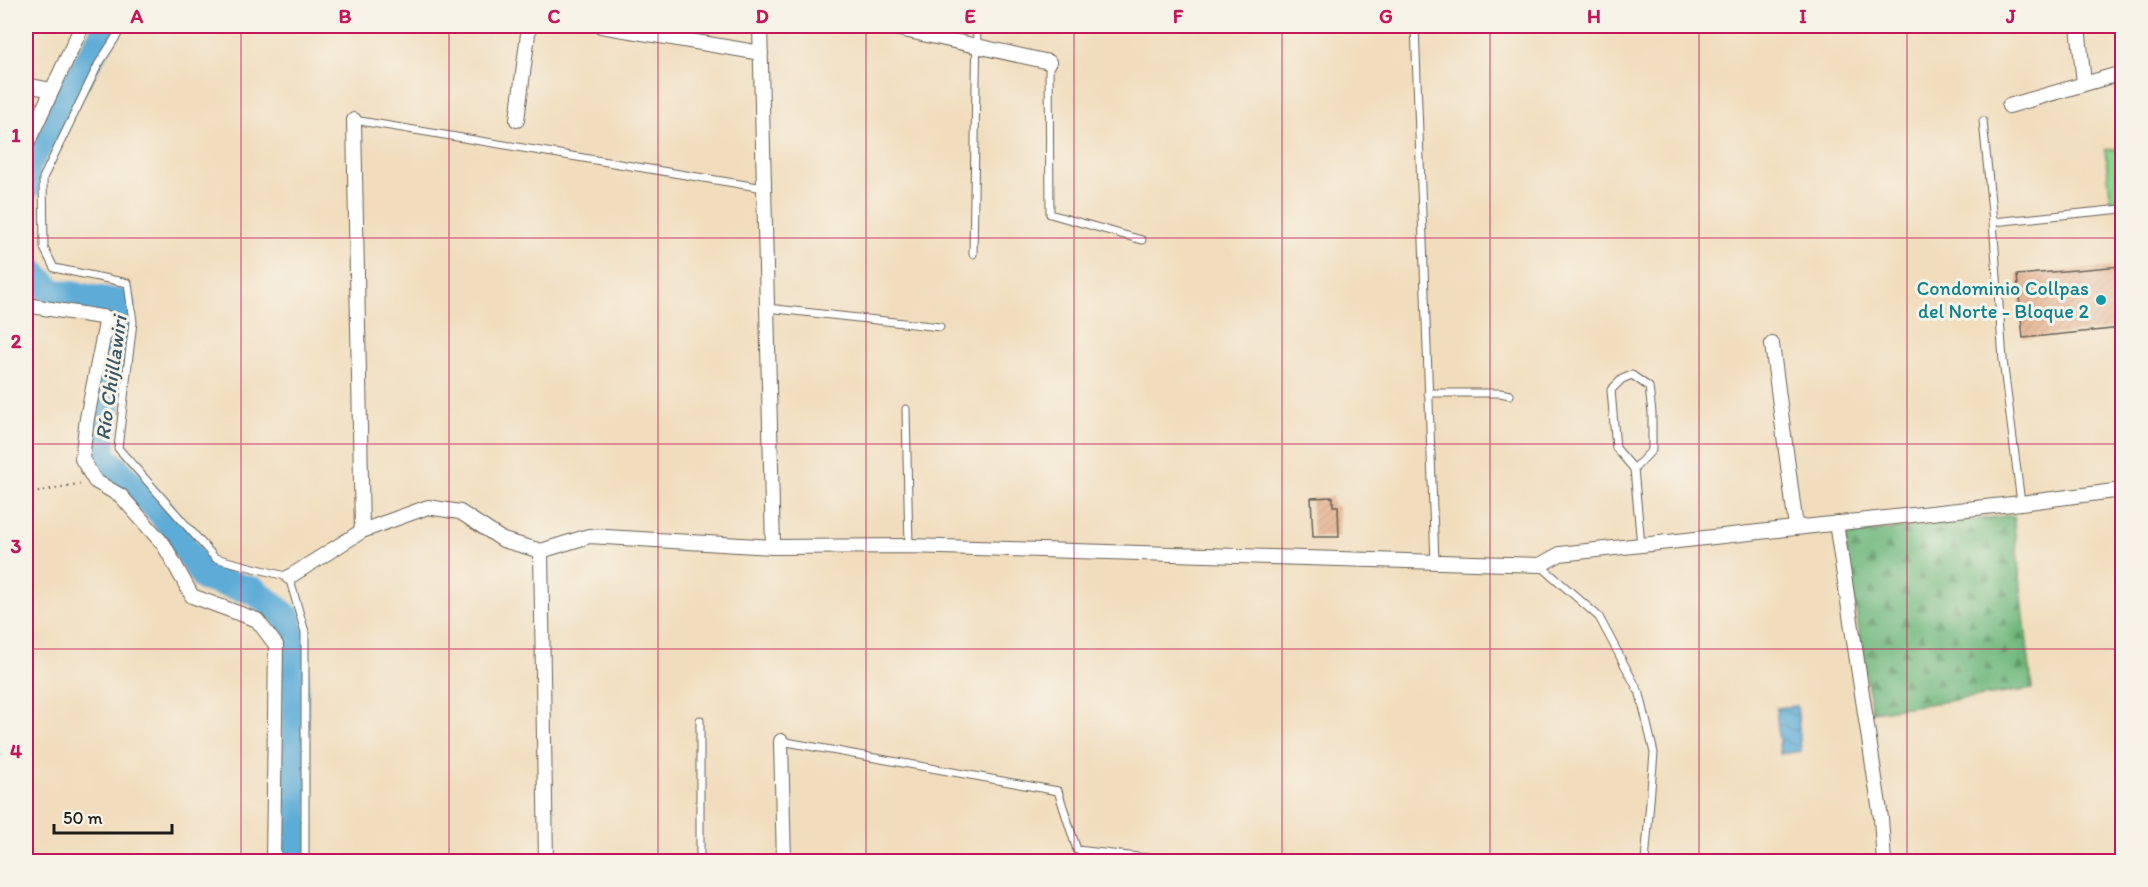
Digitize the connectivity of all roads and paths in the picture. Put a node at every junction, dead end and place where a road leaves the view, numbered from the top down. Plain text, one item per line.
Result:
1 (82, 26) edge
2 (123, 26) edge
3 (529, 26) edge
4 (601, 26) edge
5 (760, 26) edge
6 (886, 26) edge
7 (977, 26) edge
8 (1414, 26) edge
9 (2078, 26) edge
10 (977, 46) junction
11 (761, 53) junction
12 (1049, 62) joint
13 (2122, 73) edge
14 (2084, 83) junction
15 (26, 85) edge
16 (52, 90) junction
17 (2009, 106) dead end
18 (354, 120) joint
19 (517, 120) dead end
20 (1983, 121) dead end
21 (26, 146) edge
22 (764, 188) junction
23 (2122, 209) edge
24 (1993, 222) junction
25 (1142, 240) dead end
26 (973, 254) dead end
27 (26, 300) edge
28 (767, 308) junction
29 (940, 327) dead end
30 (1772, 344) dead end
31 (1428, 393) junction
32 (1510, 395) dead end
33 (906, 409) dead end
34 (1634, 469) junction
35 (95, 481) junction
36 (2122, 490) edge
37 (26, 494) edge
38 (2021, 503) junction
39 (1836, 523) junction
40 (1796, 527) junction
41 (362, 531) junction
42 (1641, 545) junction
43 (909, 546) junction
44 (773, 547) junction
45 (541, 551) junction
46 (1435, 562) junction
47 (1540, 565) junction
48 (289, 577) junction
49 (700, 720) dead end
50 (781, 741) joint
51 (273, 861) edge
52 (305, 861) edge
53 (546, 861) edge
54 (700, 861) edge
55 (784, 861) edge
56 (1182, 861) edge
57 (1645, 861) edge
58 (1884, 861) edge

1 - 16 street
2 - 48 lane
3 - 19 street
4 - 11 street
5 - 11 street
6 - 10 street
7 - 10 lane
8 - 31 lane
9 - 14 street
10 - 12 street
10 - 26 lane
11 - 22 street
12 - 25 lane
13 - 14 street
14 - 17 street
15 - 16 street
16 - 21 street
18 - 22 lane
18 - 41 street
20 - 24 lane
22 - 28 street
23 - 24 lane
24 - 38 lane
27 - 35 street
28 - 29 lane
28 - 44 street
30 - 40 street
31 - 32 lane
31 - 46 lane
33 - 43 lane
34 - 34 lane
34 - 42 lane
35 - 37 path
35 - 51 street
36 - 38 street
38 - 39 street
39 - 40 street
39 - 58 street
40 - 42 street
41 - 45 street
41 - 48 street
42 - 47 street
43 - 44 street
43 - 46 street
44 - 45 street
45 - 53 street
46 - 47 street
47 - 57 lane
48 - 52 lane
49 - 54 lane
50 - 55 street
50 - 56 lane

